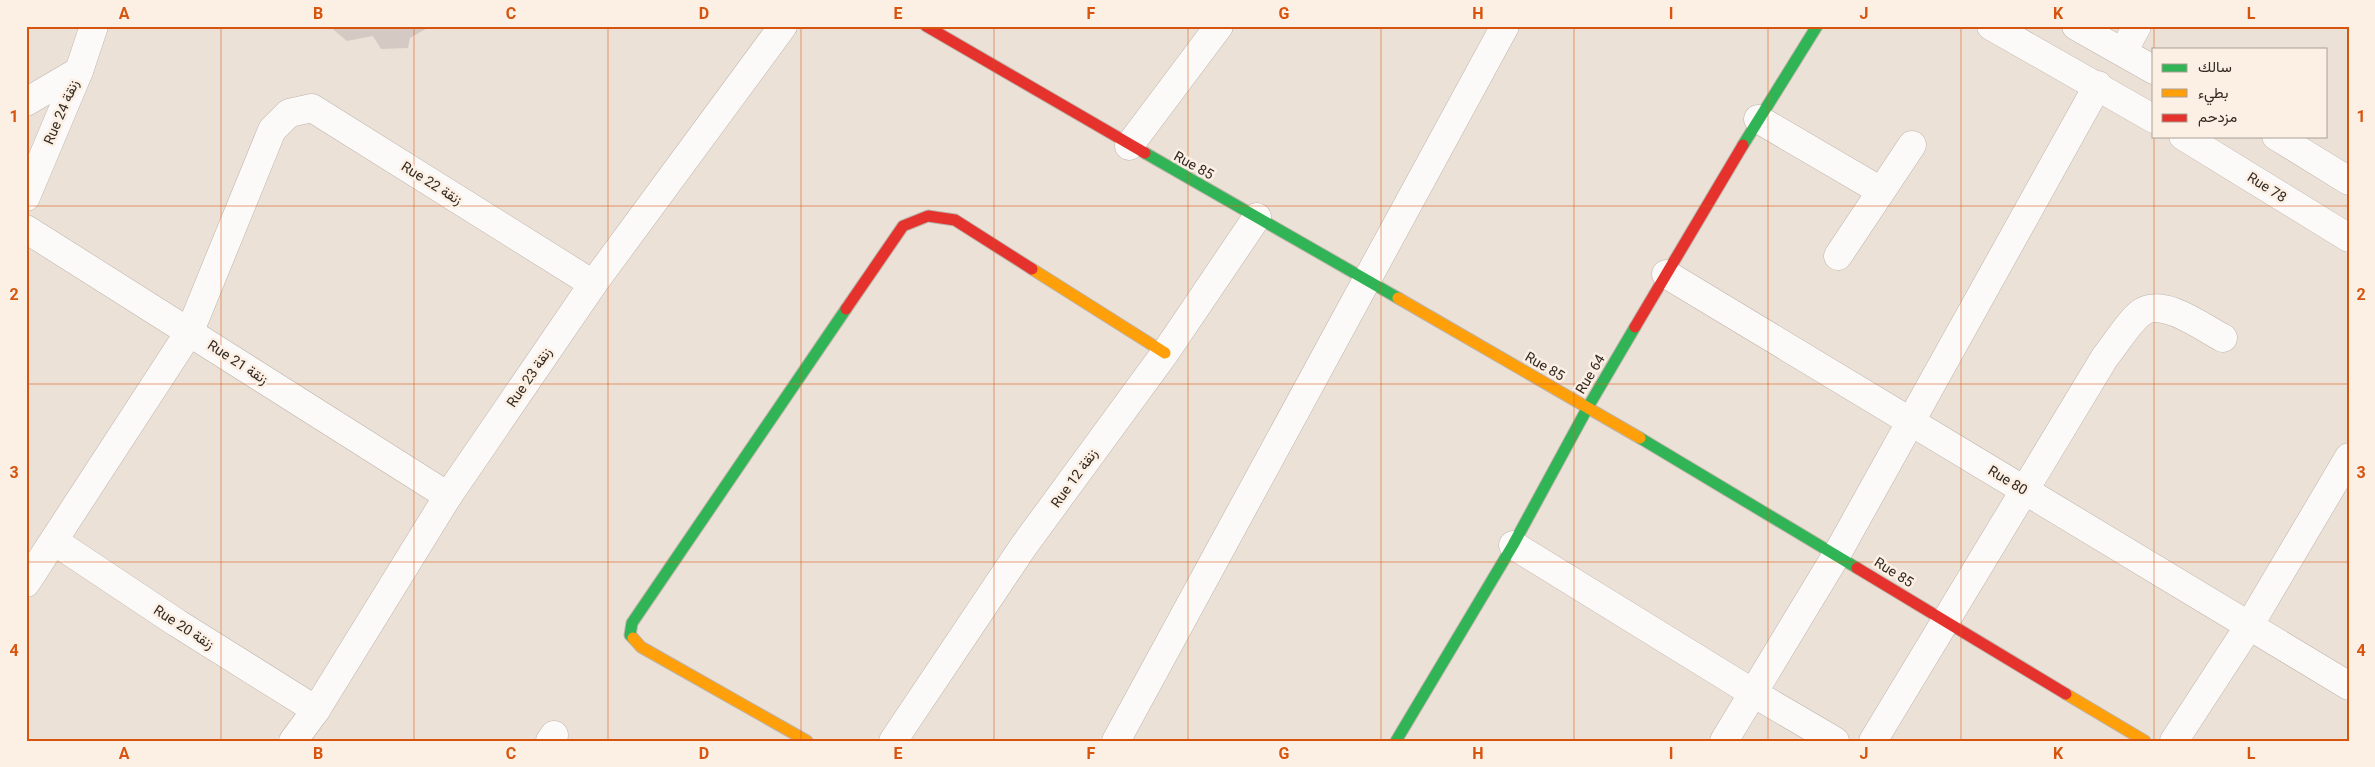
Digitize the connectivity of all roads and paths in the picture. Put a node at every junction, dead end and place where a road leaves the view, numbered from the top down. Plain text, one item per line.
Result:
1 (94, 26) edge
2 (784, 26) edge
3 (926, 26) edge
4 (1219, 26) edge
5 (1505, 26) edge
6 (1817, 26) edge
7 (1990, 26) edge
8 (2076, 26) edge
9 (2137, 26) edge
10 (2122, 52) junction
11 (2152, 69) edge
12 (79, 71) junction
13 (2098, 85) junction
14 (26, 102) edge
15 (2152, 117) edge
16 (1758, 118) junction
17 (2186, 138) edge
18 (2279, 138) edge
19 (1912, 145) dead end
20 (1129, 146) junction
21 (2349, 181) edge
22 (1881, 191) junction
23 (26, 197) edge
24 (1256, 217) junction
25 (26, 229) edge
26 (2349, 238) edge
27 (1838, 256) dead end
28 (1666, 274) junction
29 (1365, 281) junction
30 (592, 284) junction
31 (190, 331) junction
32 (2223, 338) dead end
33 (1165, 353) junction
34 (1588, 407) junction
35 (1912, 422) junction
36 (2349, 457) edge
37 (2024, 490) junction
38 (448, 496) junction
39 (54, 541) junction
40 (1513, 545) junction
41 (1837, 554) junction
42 (26, 583) edge
43 (1946, 623) junction
44 (2249, 626) junction
45 (2349, 686) edge
46 (1753, 693) junction
47 (316, 710) junction
48 (293, 741) edge
49 (807, 741) edge
50 (893, 741) edge
51 (1116, 741) edge
52 (1396, 741) edge
53 (1724, 741) edge
54 (1836, 741) edge
55 (1873, 741) edge
56 (2145, 741) edge
57 (2174, 741) edge

1 - 12 street, Rue 24 زنقة
2 - 30 street, Rue 23 زنقة
3 - 20 street, Rue 85
4 - 20 street
5 - 29 street
6 - 16 street, Rue 64
7 - 13 street
8 - 10 street
9 - 10 street
10 - 11 street
12 - 14 street
12 - 23 street, Rue 24 زنقة
13 - 15 street
13 - 35 street
16 - 22 street
16 - 28 street, Rue 64
17 - 26 street, Rue 78
18 - 21 street
19 - 22 street
20 - 24 street, Rue 85
22 - 27 street
24 - 29 street, Rue 85
24 - 33 street, Rue 12 زنقة
25 - 31 street, Rue 21 زنقة
28 - 34 street, Rue 64
28 - 35 street, Rue 80
29 - 34 street, Rue 85
29 - 51 street
30 - 31 street, Rue 22 زنقة
30 - 38 street, Rue 23 زنقة
31 - 38 street, Rue 21 زنقة
31 - 39 street
32 - 37 street
33 - 49 street
33 - 50 street, Rue 12 زنقة
34 - 40 street, Rue 64
34 - 41 street, Rue 85
35 - 37 street, Rue 80
35 - 41 street
36 - 44 street
37 - 43 street
37 - 44 street, Rue 80
38 - 47 street, Rue 23 زنقة
39 - 42 street
39 - 47 street, Rue 20 زنقة
40 - 46 street
40 - 52 street, Rue 64
41 - 43 street, Rue 85
41 - 46 street
43 - 55 street
43 - 56 street, Rue 85
44 - 45 street, Rue 80
44 - 57 street
46 - 53 street
46 - 54 street
47 - 48 street, Rue 23 زنقة

